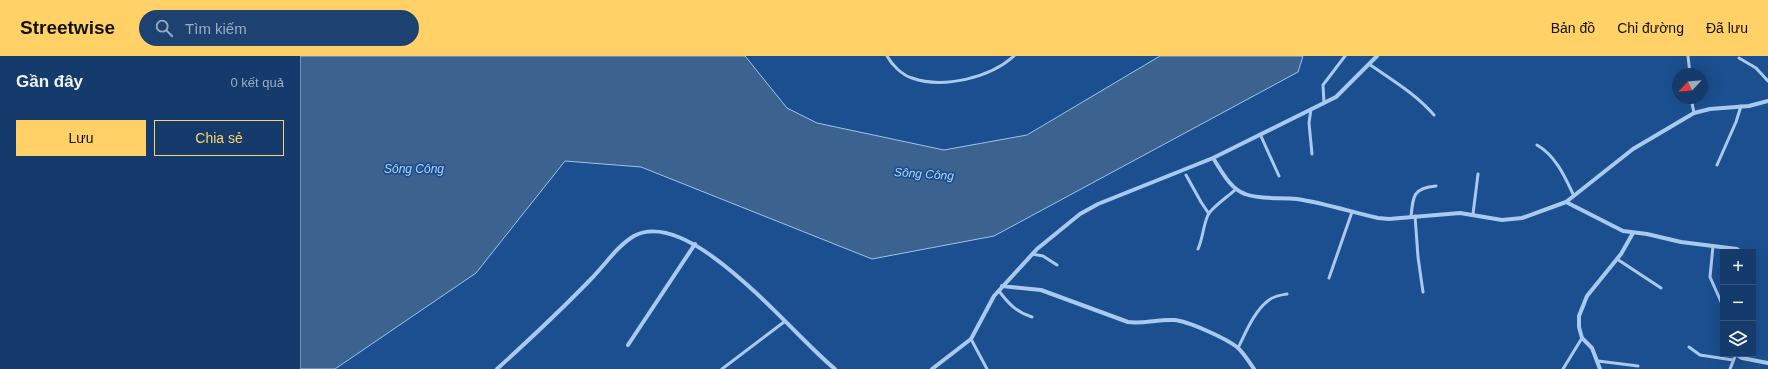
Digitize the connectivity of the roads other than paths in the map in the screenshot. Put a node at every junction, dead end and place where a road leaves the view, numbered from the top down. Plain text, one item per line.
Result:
1 (887, 56) edge
2 (1014, 56) edge
3 (1345, 56) edge
4 (1377, 56) edge
5 (1690, 57) edge
6 (1739, 58) dead end
7 (1369, 64) junction
8 (1690, 68) edge
9 (1768, 81) edge
10 (1768, 101) edge
11 (1324, 103) junction
12 (1692, 104) edge
13 (1741, 106) junction
14 (1311, 109) junction
15 (1694, 113) junction
16 (1434, 115) dead end
17 (1260, 134) junction
18 (1537, 145) dead end
19 (1312, 154) dead end
20 (1213, 158) junction
21 (1717, 165) dead end
22 (1478, 174) dead end
23 (1186, 175) dead end
24 (1279, 176) dead end
25 (1436, 186) dead end
26 (1236, 189) junction
27 (1574, 196) junction
28 (1566, 202) junction
29 (1352, 212) junction
30 (1209, 214) junction
31 (1473, 214) junction
32 (1413, 217) junction
33 (1633, 233) junction
34 (695, 244) junction
35 (1712, 246) junction
36 (1198, 248) dead end
37 (1737, 249) edge
38 (1032, 254) junction
39 (1616, 259) junction
40 (1057, 265) dead end
41 (1329, 278) dead end
42 (1002, 286) junction
43 (1661, 288) dead end
44 (998, 290) junction
45 (1423, 292) dead end
46 (1287, 294) dead end
47 (1720, 300) edge
48 (1032, 317) dead end
49 (784, 322) junction
50 (1582, 338) junction
51 (971, 339) junction
52 (628, 345) dead end
53 (1689, 346) dead end
54 (1238, 348) junction
55 (1735, 357) edge
56 (1740, 357) edge
57 (1734, 360) junction
58 (1598, 361) junction
59 (1768, 363) edge
60 (1638, 366) dead end
61 (497, 369) edge
62 (722, 369) edge
63 (836, 369) edge
64 (932, 369) edge
65 (987, 369) edge
66 (1254, 369) edge
67 (1563, 369) edge
68 (1600, 369) edge
69 (1730, 369) edge

1 - 2 lane
3 - 11 lane
4 - 7 street
5 - 8 lane
6 - 9 lane
7 - 11 street
7 - 16 lane
10 - 13 street
11 - 14 street
12 - 15 lane
13 - 15 street
13 - 21 lane
14 - 17 street
14 - 19 lane
15 - 27 street
17 - 20 street
17 - 24 lane
18 - 27 lane
20 - 26 street
20 - 38 street
22 - 31 lane
23 - 30 lane
25 - 32 lane
26 - 29 street
26 - 30 lane
27 - 28 street
28 - 31 street
28 - 33 street
29 - 32 street
29 - 41 lane
30 - 36 lane
31 - 32 street
32 - 45 lane
33 - 35 street
33 - 39 street
34 - 49 street
34 - 52 street
34 - 61 street
35 - 37 street
35 - 47 lane
38 - 40 lane
38 - 42 street
39 - 43 lane
39 - 50 street
42 - 44 street
42 - 54 street
44 - 48 lane
44 - 51 street
46 - 54 lane
49 - 62 lane
49 - 63 street
50 - 58 street
50 - 67 lane
51 - 64 street
51 - 65 lane
53 - 57 lane
54 - 66 street
55 - 57 lane
56 - 59 street
57 - 69 lane
58 - 60 lane
58 - 68 street

